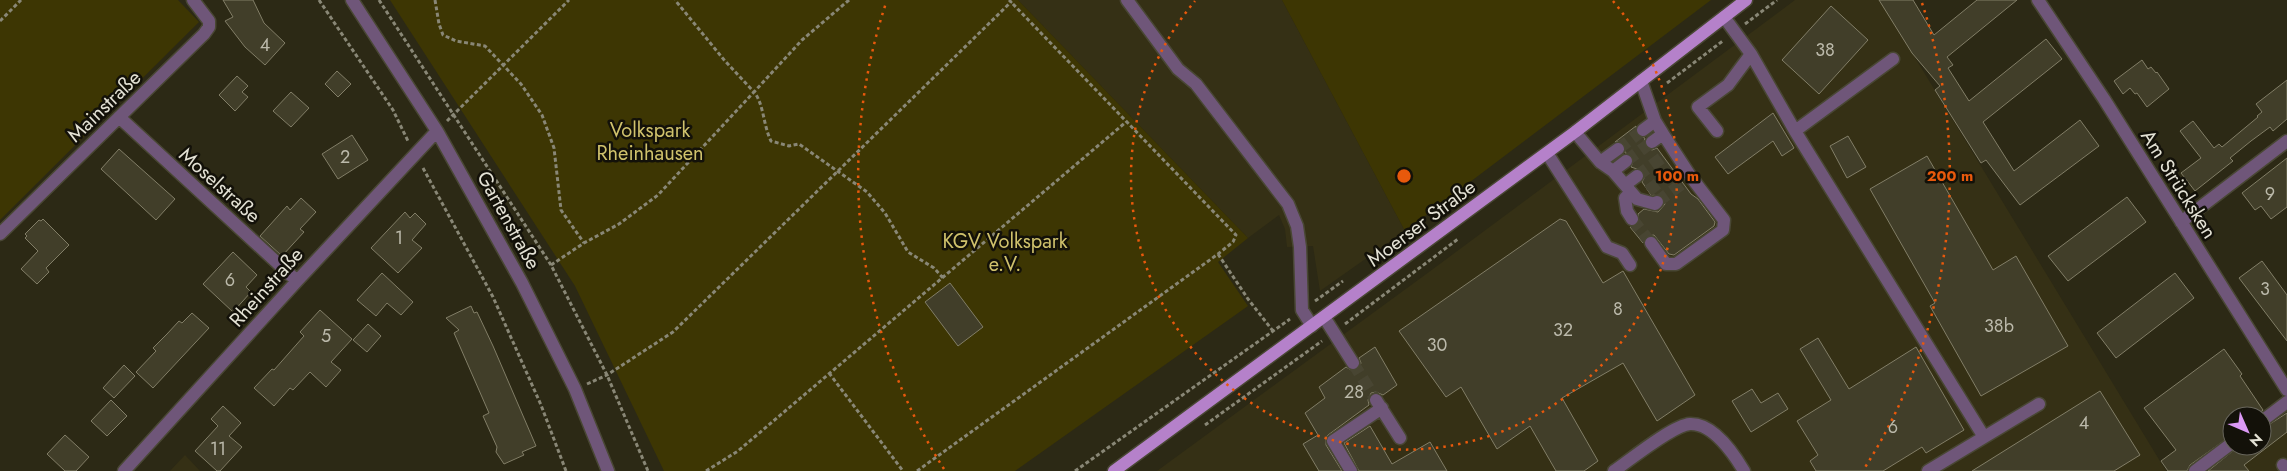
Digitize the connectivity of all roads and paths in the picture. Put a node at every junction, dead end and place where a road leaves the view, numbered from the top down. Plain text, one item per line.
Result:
1 (21, 0) edge
2 (192, 0) edge
3 (319, 0) edge
4 (352, 0) edge
5 (379, 0) edge
6 (435, 0) edge
7 (569, 0) edge
8 (675, 0) edge
9 (849, 0) edge
10 (1127, 0) edge
11 (1746, 0) edge
12 (2038, 0) edge
13 (1010, 1) edge
14 (1724, 17) junction
15 (0, 21) edge
16 (1751, 54) junction
17 (1893, 59) dead end
18 (504, 65) junction
19 (1641, 81) junction
20 (754, 92) junction
21 (454, 115) junction
22 (119, 117) junction
23 (1126, 122) junction
24 (1655, 122) junction
25 (438, 130) junction
26 (1643, 130) tunnel mouth
27 (1717, 131) dead end
28 (1795, 131) junction
29 (1575, 132) junction
30 (1662, 134) junction
31 (2287, 141) edge
32 (1652, 142) tunnel mouth
33 (1618, 149) tunnel mouth
34 (1546, 152) junction
35 (415, 154) junction
36 (1626, 161) tunnel mouth
37 (1600, 162) junction
38 (837, 171) junction
39 (1613, 171) junction
40 (1638, 176) tunnel mouth
41 (1648, 190) tunnel mouth
42 (1631, 192) junction
43 (1657, 202) dead end
44 (1632, 218) tunnel mouth
45 (2181, 222) junction
46 (0, 234) edge
47 (584, 243) junction
48 (1651, 243) tunnel mouth
49 (1218, 254) junction
50 (551, 265) junction
51 (1630, 266) dead end
52 (943, 278) junction
53 (1348, 278) dead end
54 (296, 280) junction
55 (1302, 310) junction
56 (1324, 317) junction
57 (1312, 326) junction
58 (1273, 332) junction
59 (1353, 363) tunnel mouth
60 (829, 373) junction
61 (607, 375) junction
62 (575, 389) junction
63 (2287, 390) edge
64 (2287, 402) edge
65 (2039, 404) dead end
66 (2272, 413) edge
67 (1984, 437) junction
68 (1400, 438) dead end
69 (2222, 450) edge
70 (124, 471) edge
71 (566, 471) edge
72 (608, 471) edge
73 (648, 471) edge
74 (706, 471) edge
75 (903, 471) edge
76 (917, 471) edge
77 (1075, 471) edge
78 (1114, 471) edge
79 (1351, 471) edge
80 (1614, 471) edge
81 (1744, 471) edge
82 (1928, 471) edge
83 (2194, 471) edge

1 - 15 path
2 - 22 street, Mainstraße
3 - 35 path
4 - 25 street, Gartenstraße
5 - 21 path
6 - 18 path
7 - 18 path
8 - 20 path
9 - 20 path
10 - 55 street
11 - 14 main road, Moerser Straße
12 - 45 street, Am Strücksken
13 - 23 path
13 - 38 path
14 - 16 street
14 - 19 main road, Moerser Straße
16 - 27 street
16 - 28 street
17 - 28 street
18 - 21 path
18 - 47 path
19 - 24 street
19 - 29 main road, Moerser Straße
20 - 38 path
20 - 47 path
21 - 25 path
21 - 50 path
22 - 46 street, Mainstraße
22 - 54 street, Moselstraße
23 - 49 path
23 - 52 path
24 - 26 street
24 - 30 street
25 - 35 street, Rheinstraße
25 - 62 street, Gartenstraße
28 - 67 street
29 - 34 main road, Moerser Straße
29 - 37 street
30 - 32 street
30 - 48 street
31 - 45 street
33 - 37 street
34 - 51 street
34 - 56 main road, Moerser Straße
35 - 54 street, Rheinstraße
35 - 71 path
36 - 39 street
37 - 39 street
38 - 52 path
38 - 61 path
39 - 42 street
40 - 42 street
41 - 42 street
42 - 43 street
42 - 44 street
45 - 63 street, Am Strücksken
47 - 50 path
49 - 58 path
49 - 76 path
50 - 61 path
52 - 60 path
53 - 55 path
54 - 70 street, Rheinstraße
55 - 57 street
55 - 58 path
56 - 57 main road, Moerser Straße
56 - 59 street
57 - 78 main road, Moerser Straße
58 - 77 path
60 - 74 path
60 - 75 path
61 - 62 path
61 - 73 path
62 - 72 street, Gartenstraße
64 - 66 street
65 - 67 street
67 - 82 street
68 - 79 street
69 - 83 street
80 - 81 street

